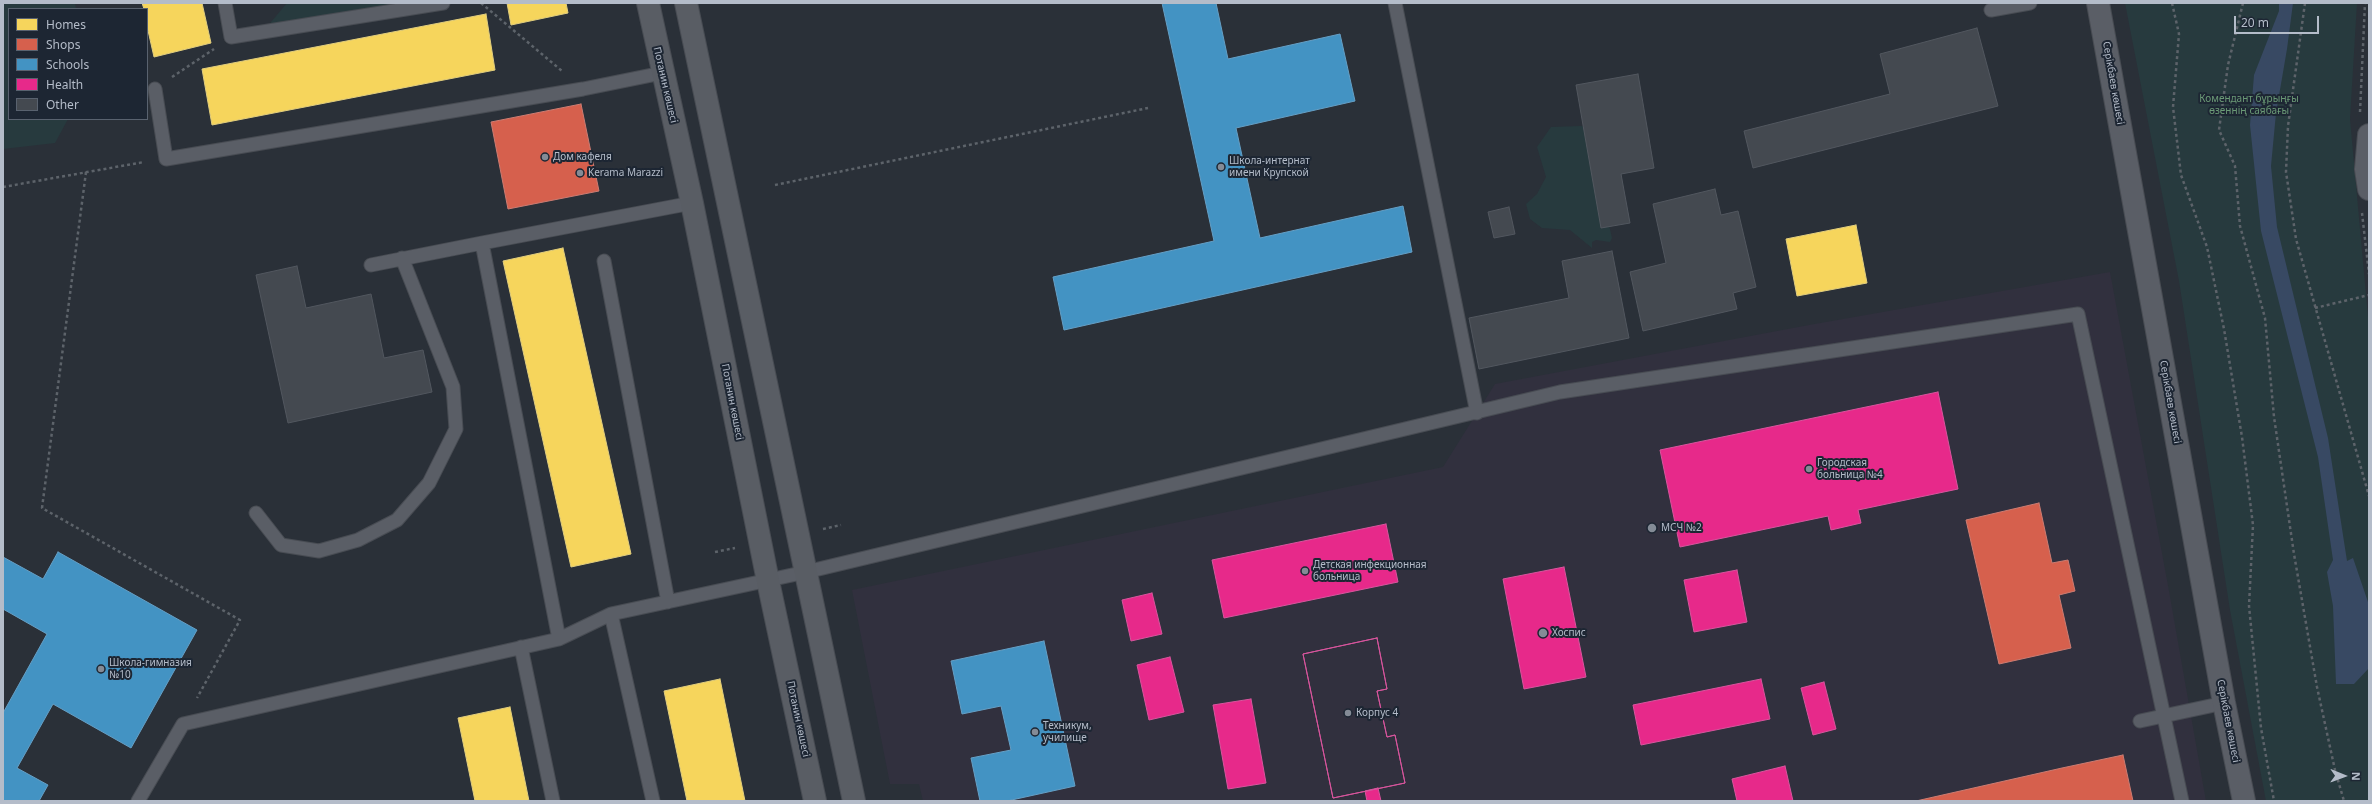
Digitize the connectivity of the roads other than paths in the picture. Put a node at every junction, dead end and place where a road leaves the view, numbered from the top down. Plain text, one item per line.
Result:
1 (225, 3) edge
2 (443, 3) edge
3 (648, 3) edge
4 (686, 3) edge
5 (1395, 3) edge
6 (2030, 3) edge
7 (2098, 3) edge
8 (1992, 10) dead end
9 (662, 73) junction
10 (155, 89) road end
11 (2369, 135) edge
12 (2369, 189) edge
13 (692, 203) junction
14 (482, 243) junction
15 (402, 258) junction
16 (604, 261) dead end
17 (371, 264) dead end
18 (1477, 413) junction
19 (256, 513) dead end
20 (806, 572) junction
21 (768, 581) junction
22 (668, 602) junction
23 (611, 614) junction
24 (559, 639) junction
25 (521, 647) junction
26 (2224, 704) junction
27 (2164, 716) junction
28 (2140, 721) dead end
29 (138, 801) edge
30 (553, 801) edge
31 (653, 801) edge
32 (816, 801) edge
33 (854, 801) edge
34 (2182, 801) edge
35 (2244, 801) edge

1 - 2 lane
3 - 9 main road, Потанин көшесі
4 - 20 main road
5 - 18 lane
6 - 8 lane
7 - 26 street, Серікбаев көшесі
9 - 10 lane
9 - 13 main road, Потанин көшесі
11 - 12 street
13 - 14 lane
13 - 21 main road, Потанин көшесі
14 - 15 lane
14 - 24 lane
15 - 17 lane
15 - 19 lane
16 - 22 lane
18 - 20 lane
18 - 27 lane
20 - 21 lane
20 - 33 main road
21 - 22 lane
21 - 32 main road, Потанин көшесі
22 - 23 lane
23 - 24 lane
23 - 31 lane
24 - 25 lane
25 - 29 lane
25 - 30 lane
26 - 27 lane
26 - 35 street, Серікбаев көшесі
27 - 28 lane
27 - 34 lane

